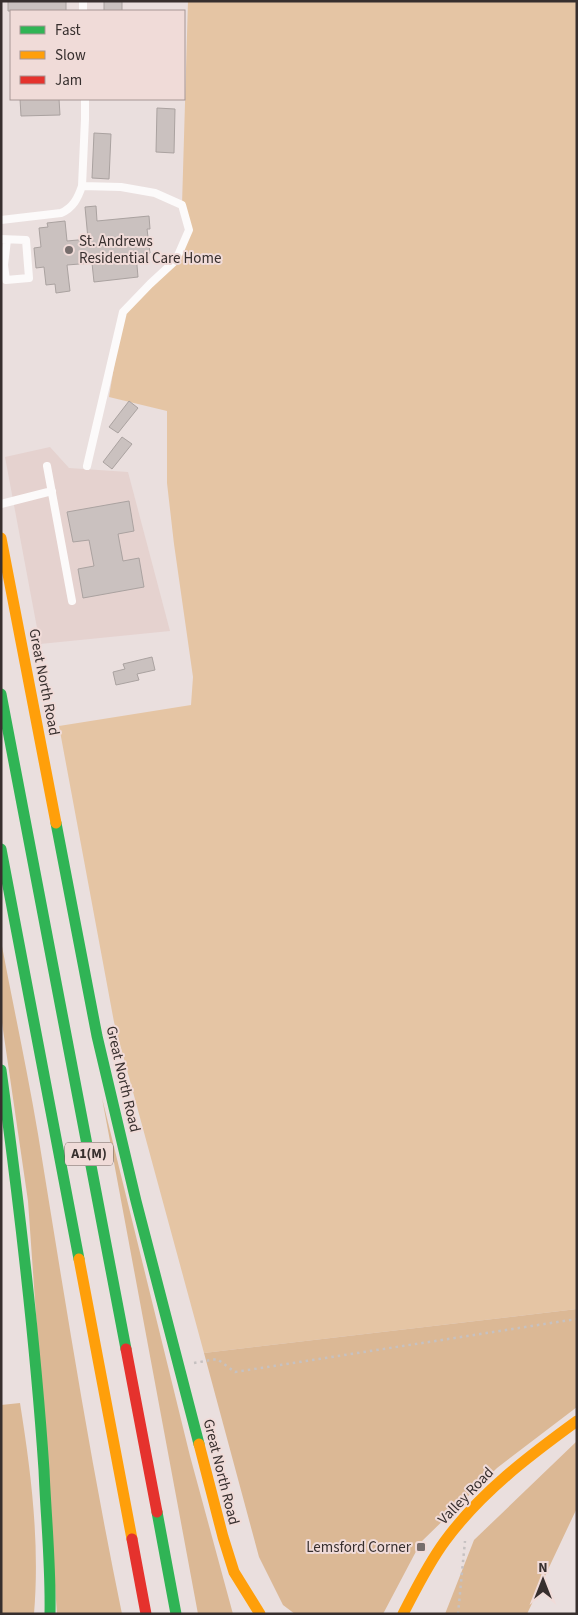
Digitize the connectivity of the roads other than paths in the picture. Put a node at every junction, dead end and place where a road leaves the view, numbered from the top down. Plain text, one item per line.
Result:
1 (85, 100) edge
2 (82, 186) junction
3 (1, 220) edge
4 (4, 239) edge
5 (47, 466) dead end
6 (87, 466) dead end
7 (52, 491) junction
8 (1, 504) edge
9 (1, 538) edge
10 (72, 601) dead end
11 (1, 694) edge
12 (1, 849) edge
13 (1, 1070) edge
14 (577, 1421) edge
15 (50, 1614) edge
16 (146, 1614) edge
17 (176, 1614) edge
18 (260, 1614) edge
19 (403, 1614) edge

1 - 2 lane
2 - 3 lane
2 - 6 lane
4 - 4 lane
5 - 7 lane
7 - 8 lane
7 - 10 lane
9 - 18 main road, Great North Road
11 - 17 main road, A1(M)
12 - 16 main road, A1(M)
13 - 15 main road
14 - 19 main road, Valley Road

